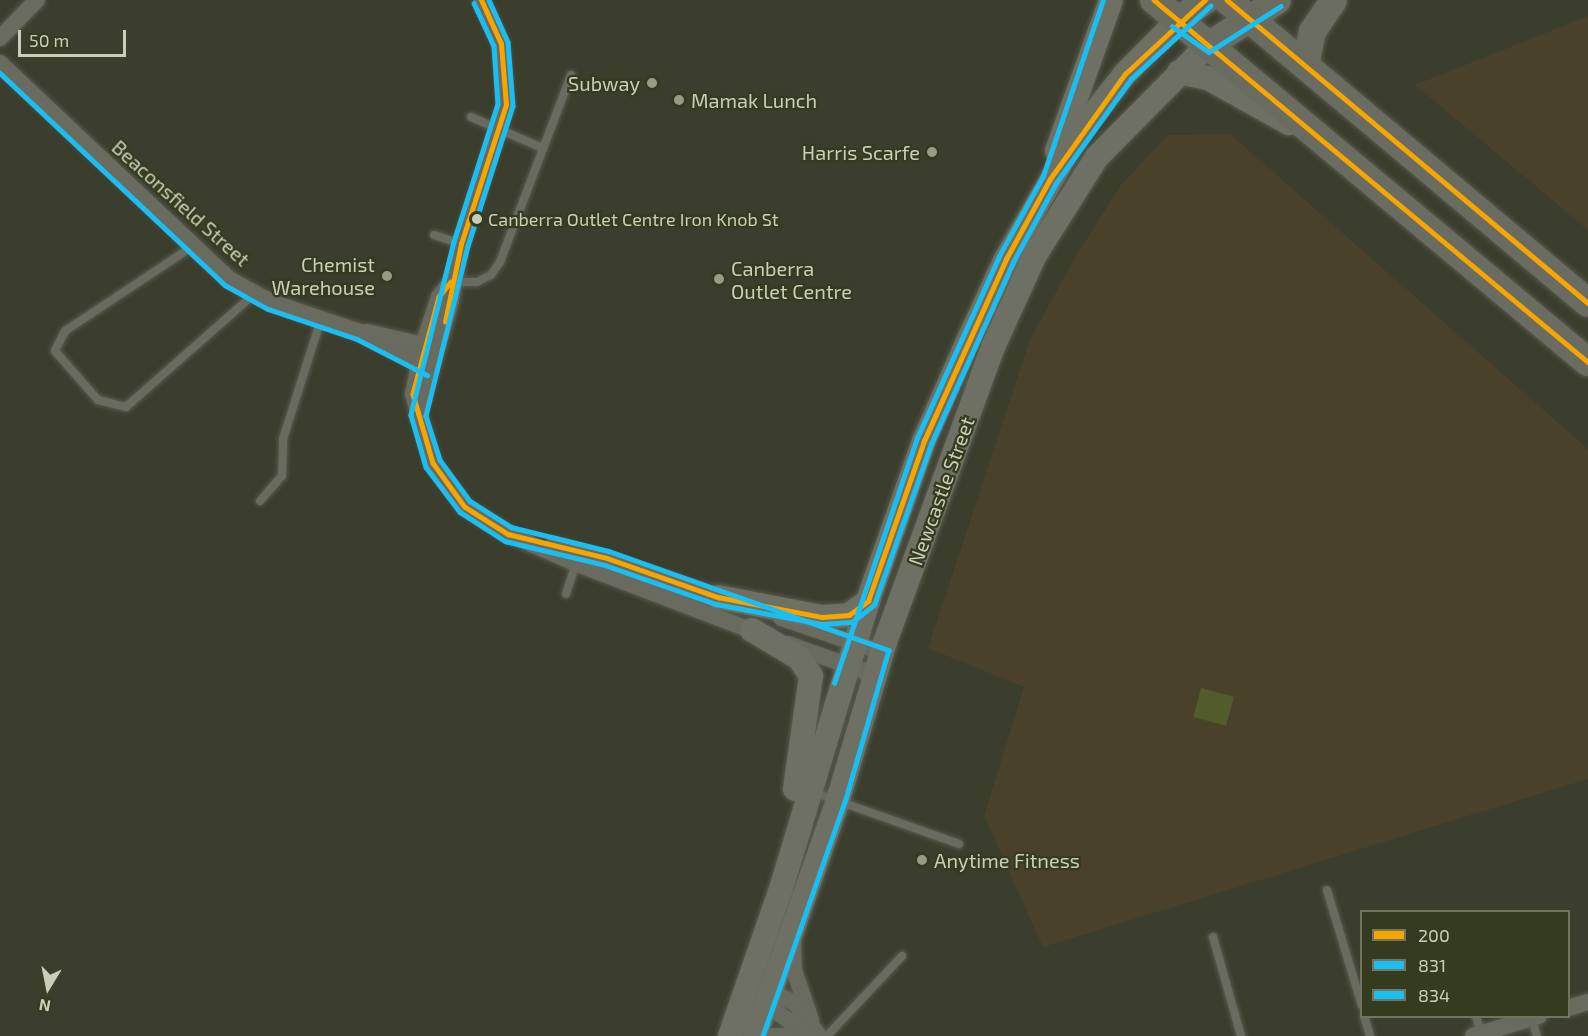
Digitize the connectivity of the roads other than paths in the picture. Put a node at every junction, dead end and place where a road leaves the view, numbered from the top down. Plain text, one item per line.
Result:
1 (36, 0) edge
2 (481, 0) edge
3 (1111, 0) edge
4 (1154, 0) edge
5 (1205, 0) edge
6 (1277, 0) edge
7 (1333, 0) edge
8 (1237, 9) edge
9 (1178, 20) junction
10 (0, 38) edge
11 (1208, 45) junction
12 (0, 63) edge
13 (1305, 66) junction
14 (1179, 72) junction
15 (571, 75) dead end
16 (471, 117) dead end
17 (501, 126) junction
18 (1318, 139) junction
19 (540, 147) junction
20 (1050, 179) junction
21 (434, 235) dead end
22 (461, 244) junction
23 (193, 246) junction
24 (451, 282) junction
25 (254, 294) junction
26 (1588, 303) edge
27 (321, 319) junction
28 (360, 332) junction
29 (429, 347) junction
30 (1588, 362) edge
31 (423, 366) junction
32 (260, 501) dead end
33 (578, 557) junction
34 (566, 594) dead end
35 (718, 597) junction
36 (868, 601) junction
37 (752, 630) junction
38 (882, 652) junction
39 (851, 655) junction
40 (875, 675) junction
41 (808, 790) junction
42 (838, 800) junction
43 (959, 844) dead end
44 (781, 889) junction
45 (1328, 890) dead end
46 (794, 932) junction
47 (1214, 937) dead end
48 (902, 956) dead end
49 (758, 994) junction
50 (1360, 999) edge
51 (1588, 1002) edge
52 (1570, 1008) edge
53 (1365, 1018) edge
54 (1477, 1018) edge
55 (1536, 1018) edge
56 (810, 1028) edge
57 (1487, 1034) edge
58 (730, 1036) edge
59 (755, 1036) edge
60 (764, 1036) edge
61 (792, 1036) edge
62 (819, 1036) edge
63 (827, 1036) edge
64 (1241, 1036) edge
65 (1370, 1036) edge
66 (1537, 1036) edge

1 - 10 street
2 - 17 street
3 - 20 main road
4 - 9 highway
5 - 9 main road
6 - 8 main road, Newcastle Street
7 - 13 main road
8 - 11 main road, Newcastle Street
8 - 13 highway
9 - 11 highway
9 - 20 main road, Newcastle Street
11 - 14 main road, Newcastle Street
11 - 18 highway
12 - 23 street, Beaconsfield Street
13 - 26 highway
14 - 18 main road
14 - 38 main road, Newcastle Street
15 - 19 lane
16 - 17 lane
17 - 19 lane
17 - 22 street
18 - 30 highway
19 - 24 lane
20 - 36 main road, Newcastle Street
21 - 22 lane
22 - 24 street
23 - 25 street, Beaconsfield Street
23 - 25 lane
24 - 29 street
25 - 27 street, Beaconsfield Street
27 - 28 street, Beaconsfield Street
27 - 32 lane
28 - 29 street, Beaconsfield Street
28 - 31 street, Beaconsfield Street
29 - 31 street
31 - 33 street
33 - 34 lane
33 - 35 street
33 - 37 street
35 - 36 main road
35 - 39 street
36 - 39 main road, Newcastle Street
37 - 39 street
37 - 44 main road
38 - 39 street
38 - 40 main road, Newcastle Street
39 - 40 street
39 - 41 main road, Newcastle Street
40 - 42 main road, Newcastle Street
41 - 42 lane
41 - 44 main road, Newcastle Street
42 - 43 lane
42 - 46 main road, Newcastle Street
44 - 49 main road, Newcastle Street
45 - 50 lane
46 - 49 main road, Newcastle Street
46 - 56 street
47 - 64 lane
48 - 63 lane
49 - 56 street
49 - 58 main road, Newcastle Street
49 - 59 main road, Newcastle Street
51 - 52 street
53 - 65 lane
54 - 57 lane
55 - 57 street
55 - 66 lane
56 - 62 street
60 - 61 street

